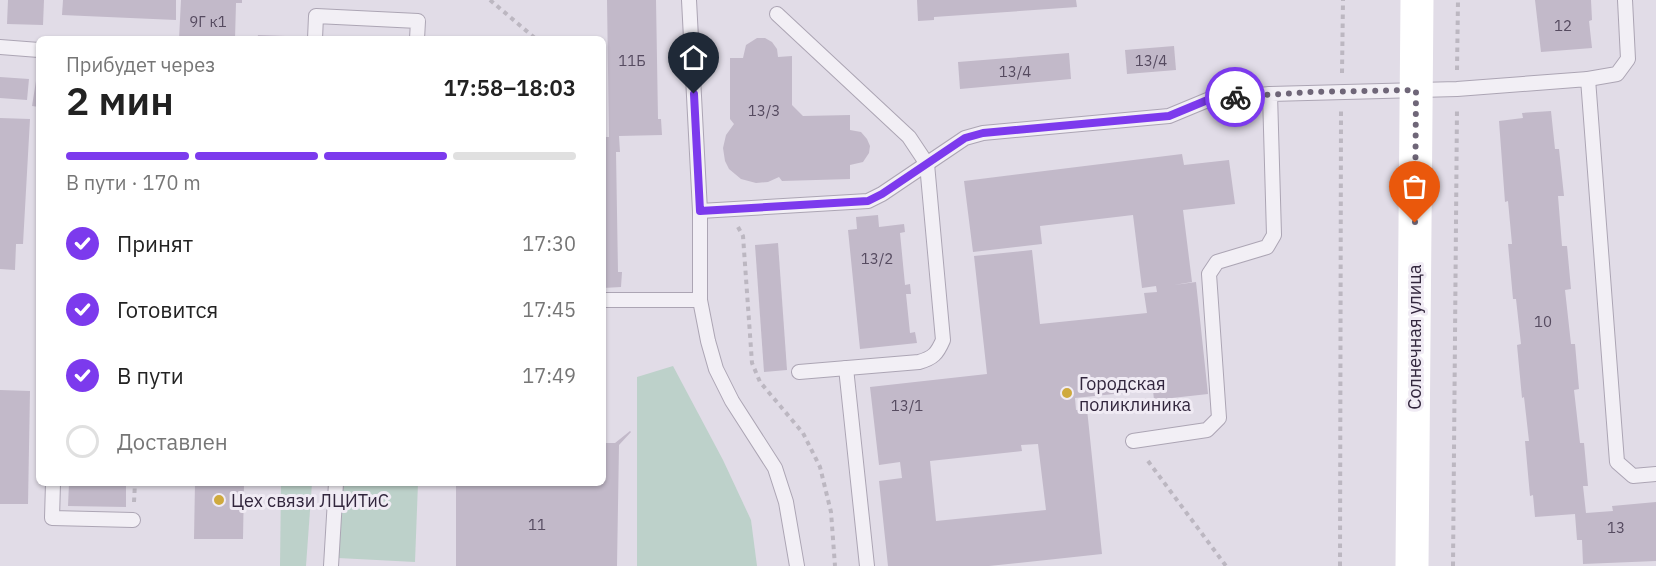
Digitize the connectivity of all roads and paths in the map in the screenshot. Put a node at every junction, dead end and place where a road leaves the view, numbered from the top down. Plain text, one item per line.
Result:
1 (490, 0) edge
2 (689, 0) edge
3 (1343, 0) edge
4 (1417, 0) edge
5 (1458, 0) edge
6 (1625, 0) edge
7 (777, 14) dead end
8 (315, 36) edge
9 (417, 36) edge
10 (532, 36) edge
11 (0, 47) edge
12 (36, 50) edge
13 (1588, 79) junction
14 (1457, 89) junction
15 (1416, 90) junction
16 (1342, 91) junction
17 (1270, 94) junction
18 (927, 164) junction
19 (700, 211) junction
20 (735, 220) dead end
21 (606, 300) edge
22 (700, 300) junction
23 (846, 368) junction
24 (800, 372) dead end
25 (1133, 441) dead end
26 (1148, 461) dead end
27 (1656, 474) edge
28 (53, 486) edge
29 (336, 486) edge
30 (133, 520) dead end
31 (331, 566) edge
32 (797, 566) edge
33 (835, 566) edge
34 (867, 566) edge
35 (1226, 566) edge
36 (1340, 566) edge
37 (1412, 566) edge
38 (1453, 566) edge

1 - 10 path
2 - 19 lane
3 - 16 path
4 - 15 street, Солнечная улица
5 - 14 path
6 - 13 lane
7 - 18 lane
8 - 9 lane
11 - 12 lane
13 - 14 lane
13 - 27 lane
14 - 15 lane
14 - 38 path
15 - 16 lane
15 - 37 street, Солнечная улица
16 - 17 lane
16 - 36 path
17 - 18 lane
17 - 25 lane
18 - 19 lane
18 - 23 lane
19 - 22 lane
20 - 33 path
21 - 22 lane
22 - 32 lane
23 - 24 lane
23 - 34 lane
26 - 35 path
28 - 30 lane
29 - 31 lane

